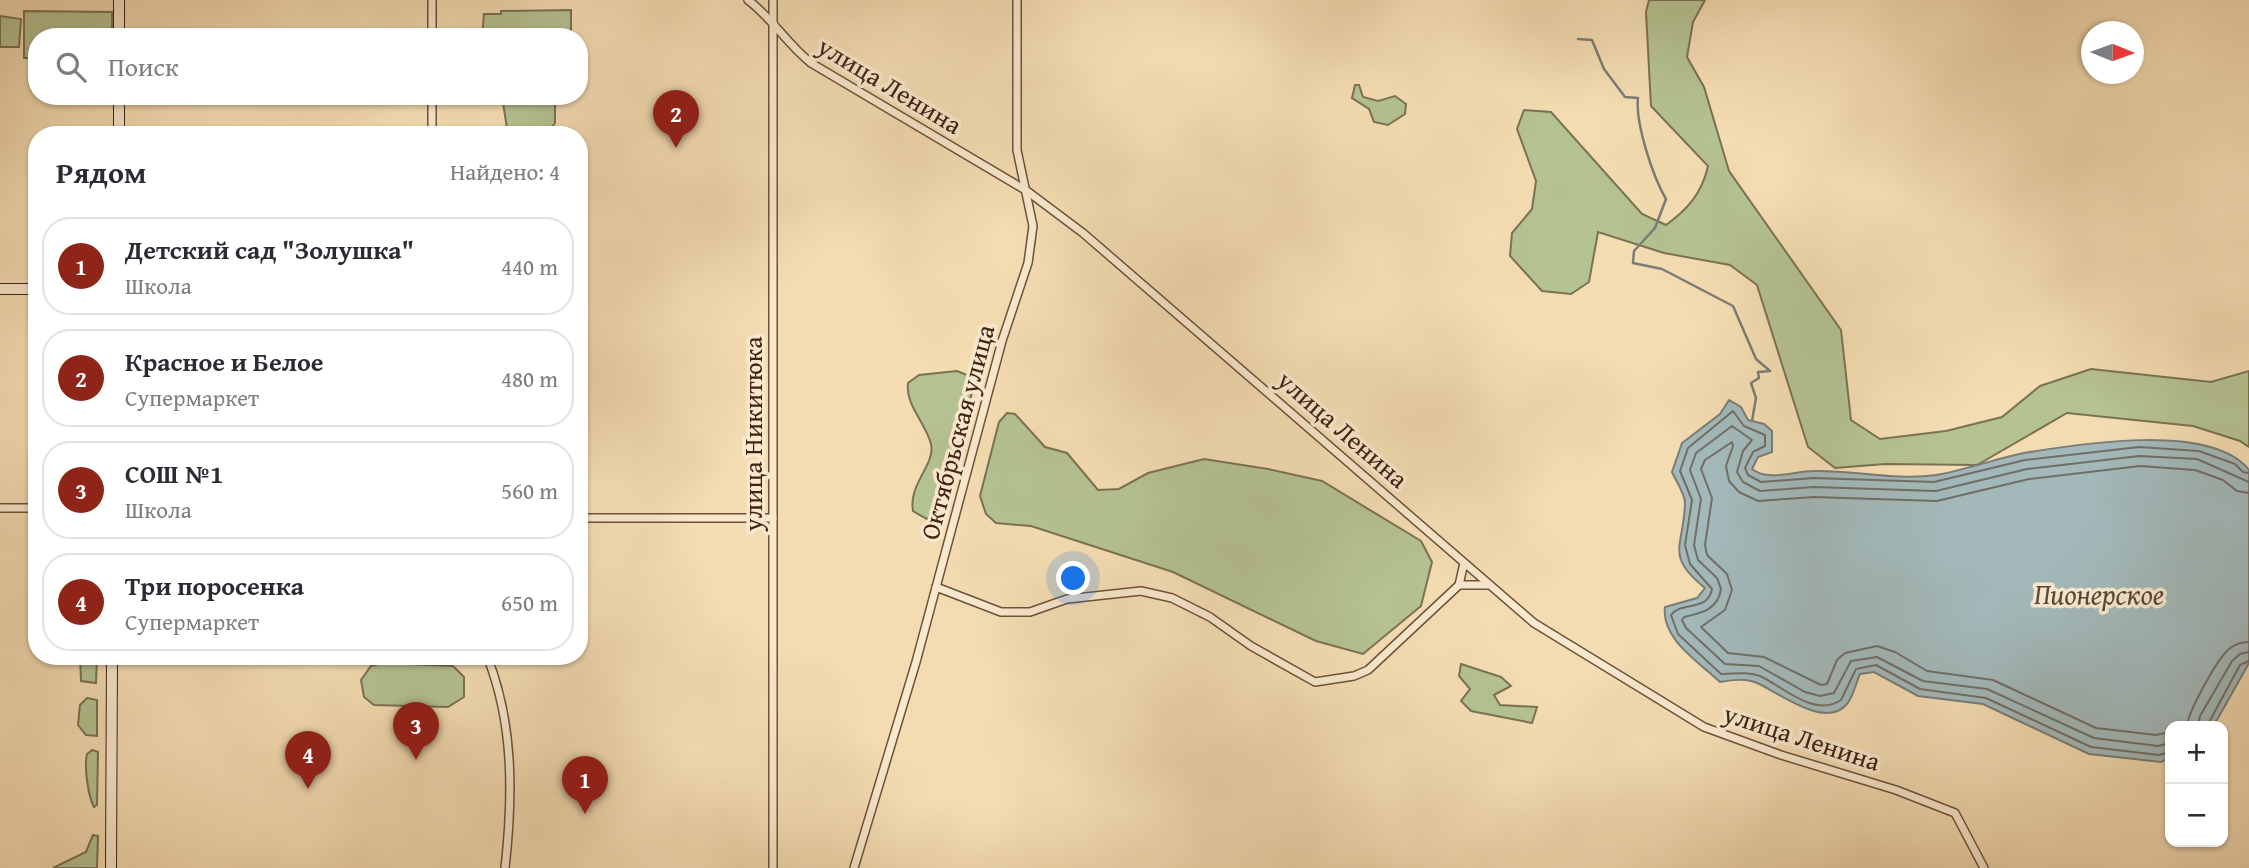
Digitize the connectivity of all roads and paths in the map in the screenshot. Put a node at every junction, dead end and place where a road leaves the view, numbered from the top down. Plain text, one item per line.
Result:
1 (119, 0) edge
2 (432, 0) edge
3 (748, 0) edge
4 (773, 0) edge
5 (1017, 0) edge
6 (773, 22) junction
7 (119, 28) edge
8 (432, 28) edge
9 (119, 105) edge
10 (432, 105) edge
11 (119, 126) edge
12 (432, 126) edge
13 (1027, 191) junction
14 (0, 289) edge
15 (28, 289) edge
16 (0, 508) edge
17 (28, 508) edge
18 (588, 518) edge
19 (773, 518) junction
20 (1464, 563) junction
21 (1459, 585) junction
22 (1489, 585) junction
23 (936, 587) junction
24 (113, 665) edge
25 (490, 665) edge
26 (111, 868) edge
27 (505, 868) edge
28 (773, 868) edge
29 (854, 868) edge
30 (1984, 868) edge

1 - 7 street
2 - 8 street
3 - 6 street, улица Ленина
4 - 6 street, улица Никитюка
5 - 13 street, Октябрьская улица
6 - 13 street, улица Ленина
6 - 19 street, улица Никитюка
9 - 11 street
10 - 12 street
13 - 20 street, улица Ленина
13 - 23 street, Октябрьская улица
14 - 15 street
16 - 17 street
18 - 19 street
19 - 28 street, улица Никитюка
20 - 21 street
20 - 22 street, улица Ленина
21 - 22 street
21 - 23 street
22 - 30 street, улица Ленина
23 - 29 street, Октябрьская улица
24 - 26 street
25 - 27 street

